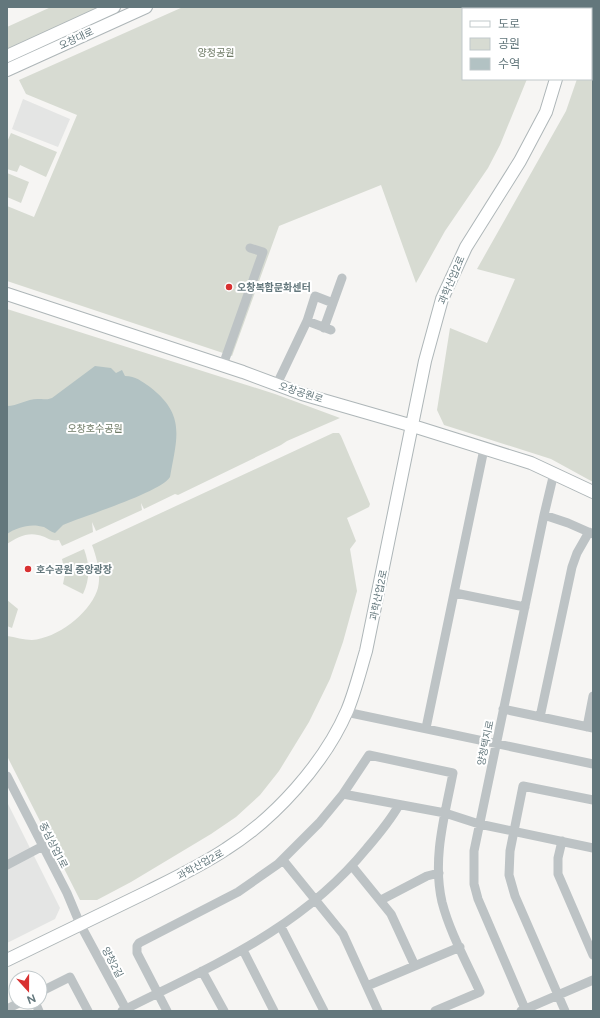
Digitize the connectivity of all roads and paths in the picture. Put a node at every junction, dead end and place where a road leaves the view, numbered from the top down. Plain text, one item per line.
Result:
1 (114, 7) edge
2 (146, 7) edge
3 (7, 56) edge
4 (7, 70) edge
5 (556, 80) edge
6 (250, 248) dead end
7 (342, 278) dead end
8 (7, 294) edge
9 (333, 303) junction
10 (307, 321) junction
11 (223, 365) junction
12 (277, 384) junction
13 (413, 426) junction
14 (484, 448) junction
15 (554, 473) junction
16 (593, 492) edge
17 (544, 515) junction
18 (591, 533) edge
19 (455, 593) junction
20 (525, 607) junction
21 (593, 696) edge
22 (503, 709) junction
23 (346, 712) junction
24 (540, 717) junction
25 (590, 727) edge
26 (426, 728) junction
27 (496, 743) junction
28 (593, 764) edge
29 (7, 776) edge
30 (343, 794) junction
31 (593, 800) edge
32 (399, 805) junction
33 (445, 813) junction
34 (479, 824) junction
35 (514, 831) junction
36 (562, 841) junction
37 (43, 846) junction
38 (593, 848) edge
39 (283, 860) junction
40 (7, 865) edge
41 (352, 866) junction
42 (439, 873) junction
43 (381, 900) junction
44 (316, 901) junction
45 (80, 924) junction
46 (281, 927) junction
47 (460, 947) junction
48 (242, 950) junction
49 (593, 955) edge
50 (7, 960) edge
51 (415, 966) junction
52 (202, 971) junction
53 (593, 980) edge
54 (367, 986) junction
55 (48, 988) edge
56 (158, 993) junction
57 (558, 995) junction
58 (125, 1010) edge
59 (524, 1010) edge
60 (88, 1011) edge
61 (168, 1011) edge
62 (224, 1011) edge
63 (274, 1011) edge
64 (324, 1011) edge
65 (378, 1011) edge
66 (435, 1011) edge
67 (565, 1011) edge

1 - 3 street, 오창대로
2 - 4 street, 오창대로
5 - 13 street, 과학산업2로
6 - 11 street
7 - 9 street
8 - 11 street, 오창공원로
9 - 10 street
9 - 10 street
10 - 12 street
11 - 12 street, 오창공원로
12 - 13 street, 오창공원로
13 - 14 street, 오창공원로
13 - 23 street, 과학산업2로
14 - 15 street, 오창공원로
14 - 19 street
15 - 16 street, 오창공원로
15 - 17 street, 양청택지로
17 - 18 street
17 - 20 street, 양청택지로
18 - 24 street
19 - 20 street
19 - 26 street
20 - 22 street, 양청택지로
21 - 25 street
22 - 24 street
22 - 27 street, 양청택지로
23 - 26 street
23 - 45 street, 과학산업2로
24 - 25 street
26 - 27 street
27 - 28 street
27 - 34 street, 양청택지로
29 - 37 street, 중심상업1로
30 - 32 street
30 - 33 street
30 - 39 street
31 - 35 street
32 - 33 street
32 - 41 street
33 - 34 street
33 - 42 street
34 - 35 street
34 - 59 street, 양청택지로
35 - 36 street
35 - 57 street
36 - 38 street
36 - 49 street
37 - 40 street
37 - 45 street, 중심상업1로
39 - 44 street
39 - 56 street
41 - 43 street
41 - 44 street
42 - 43 street
42 - 47 street
43 - 51 street
44 - 46 street
44 - 54 street
45 - 50 street, 과학산업2로
45 - 58 street, 양청2길
46 - 48 street
46 - 64 street
47 - 51 street
47 - 66 street
48 - 52 street
48 - 63 street
51 - 54 street
52 - 56 street
52 - 62 street
53 - 57 street
54 - 65 street
55 - 60 street
56 - 58 street
56 - 61 street
57 - 59 street
57 - 67 street

